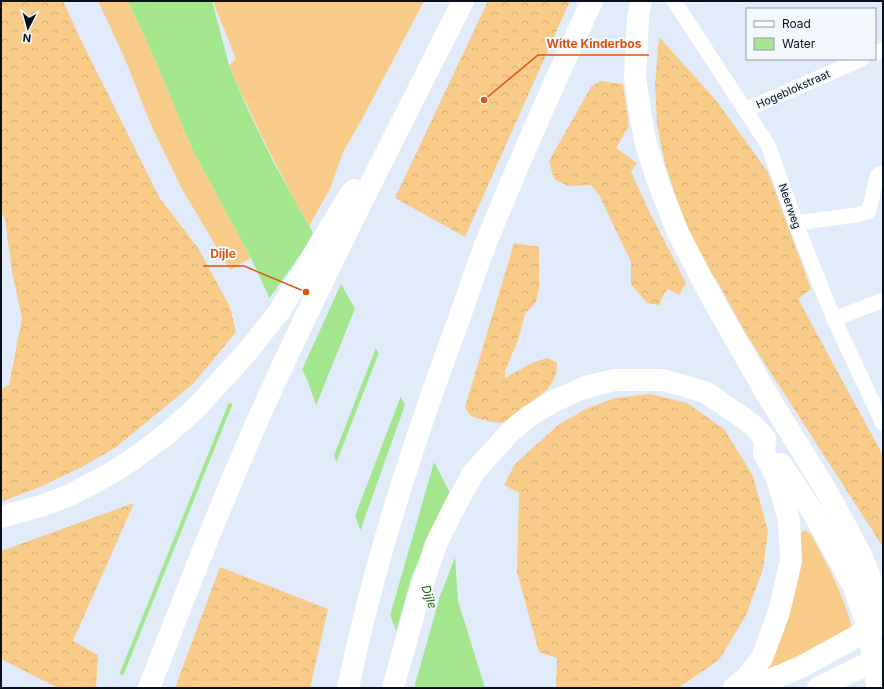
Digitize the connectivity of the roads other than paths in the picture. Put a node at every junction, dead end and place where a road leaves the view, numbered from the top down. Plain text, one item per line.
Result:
1 (463, 1) edge
2 (592, 1) edge
3 (674, 1) edge
4 (639, 9) edge
5 (860, 60) edge
6 (745, 110) junction
7 (883, 172) edge
8 (354, 200) junction
9 (796, 223) junction
10 (883, 300) edge
11 (834, 319) junction
12 (883, 424) edge
13 (765, 439) junction
14 (1, 517) edge
15 (862, 557) junction
16 (883, 570) edge
17 (883, 611) edge
18 (876, 626) edge
19 (878, 659) edge
20 (149, 688) edge
21 (348, 688) edge
22 (393, 688) edge
23 (734, 688) edge
24 (751, 688) edge
25 (818, 688) edge
26 (877, 688) edge

1 - 8 main road
2 - 21 main road
3 - 6 street, Neerweg
4 - 15 main road
5 - 6 street, Hogeblokstraat
6 - 9 street, Neerweg
7 - 9 street
8 - 14 main road
8 - 20 main road
9 - 11 street, Neerweg
10 - 11 street
11 - 12 street, Neerweg
13 - 18 main road
13 - 22 main road
13 - 23 main road
15 - 16 main road
15 - 17 main road
18 - 19 main road
18 - 24 main road
19 - 25 main road
19 - 26 street

